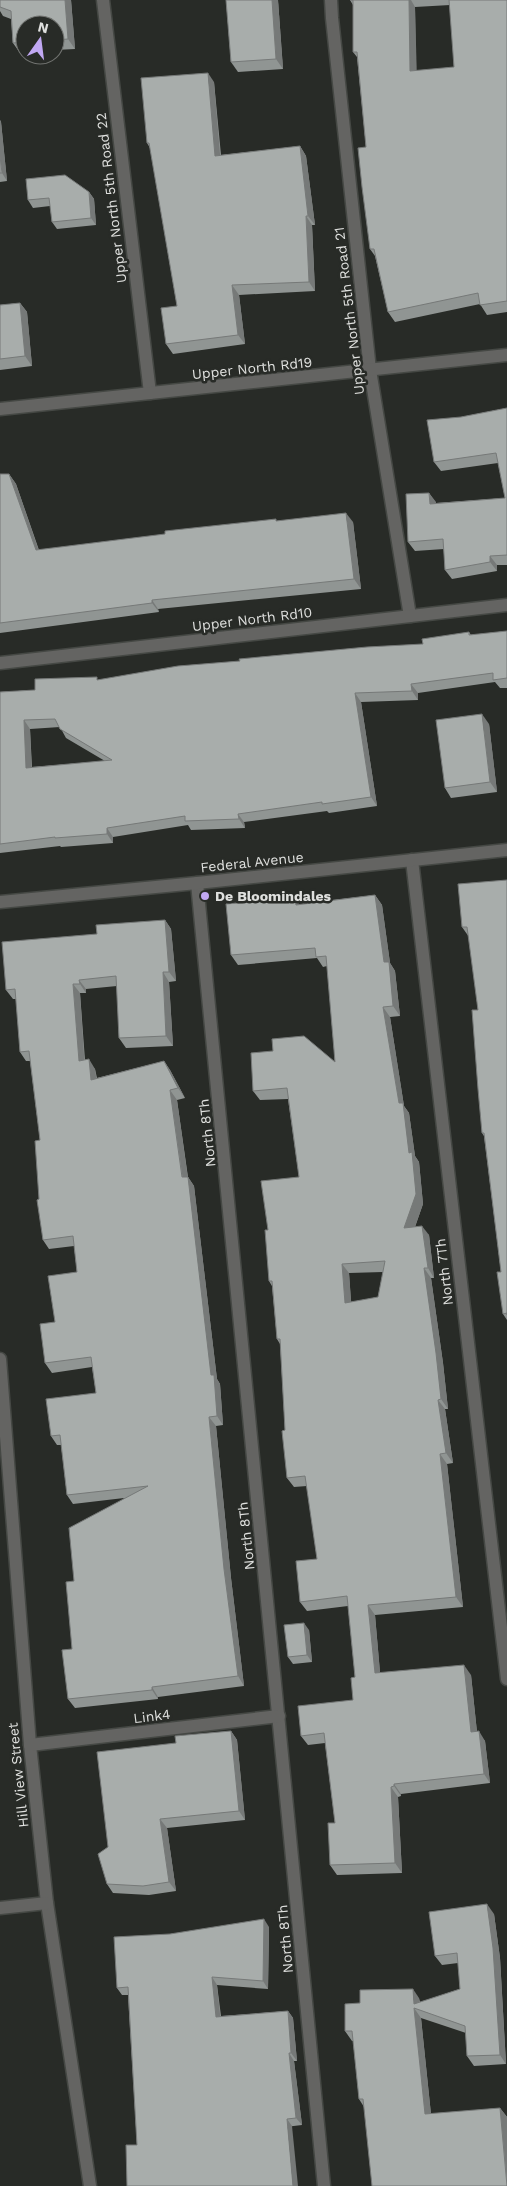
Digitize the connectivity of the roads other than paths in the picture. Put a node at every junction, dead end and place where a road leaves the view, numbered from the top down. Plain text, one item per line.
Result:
1 (103, 0) edge
2 (331, 0) edge
3 (507, 355) edge
4 (370, 370) junction
5 (150, 393) junction
6 (0, 409) edge
7 (507, 605) edge
8 (410, 616) junction
9 (0, 663) edge
10 (507, 850) edge
11 (412, 860) junction
12 (197, 884) junction
13 (0, 902) edge
14 (0, 1359) edge
15 (507, 1680) edge
16 (279, 1716) junction
17 (30, 1745) junction
18 (46, 1903) junction
19 (0, 1908) edge
20 (90, 2186) edge
21 (324, 2186) edge

1 - 5 street, Upper North 5th Road 22
2 - 4 street, Upper North 5th Road 21
3 - 4 street, Upper North Rd19
4 - 5 street, Upper North Rd19
4 - 8 street, Upper North 5th Road 21
5 - 6 street, Upper North Rd19
7 - 8 street, Upper North Rd10
8 - 9 street, Upper North Rd10
10 - 11 street, Federal Avenue
11 - 12 street, Federal Avenue
11 - 15 street, North 7Th
12 - 13 street, Federal Avenue
12 - 16 street, North 8Th
14 - 17 street, Hill View Street
16 - 17 street, Link4
16 - 21 street, North 8Th
17 - 18 street, Hill View Street
18 - 19 street
18 - 20 street, Hill View Street

